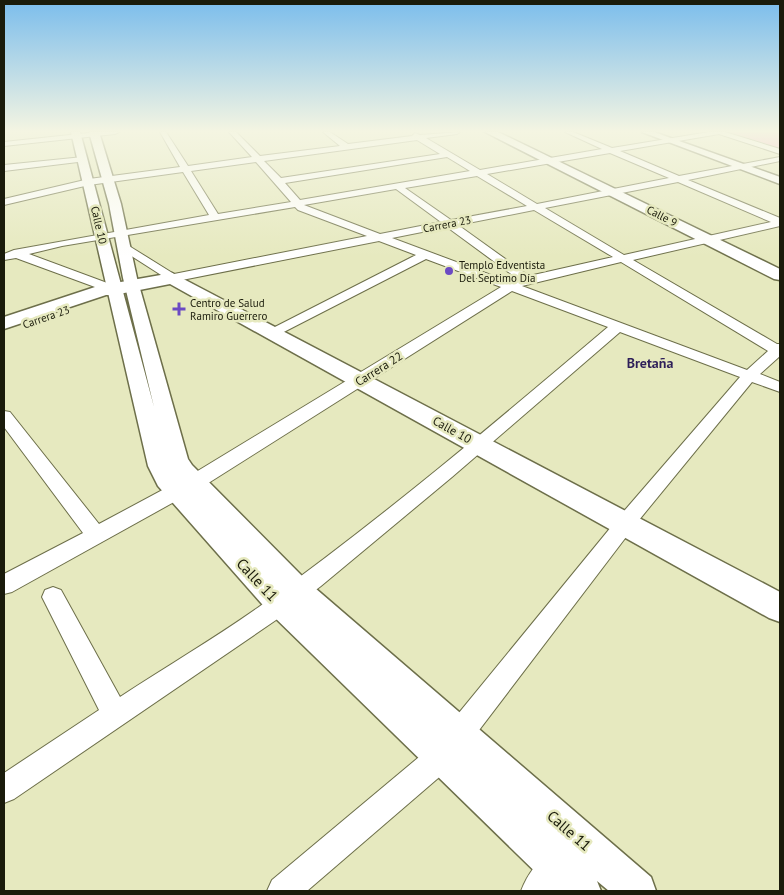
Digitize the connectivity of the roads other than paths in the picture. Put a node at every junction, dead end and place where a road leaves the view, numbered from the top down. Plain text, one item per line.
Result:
1 (88, 174) edge
2 (106, 174) edge
3 (149, 174) edge
4 (189, 174) edge
5 (272, 174) edge
6 (324, 174) edge
7 (472, 174) edge
8 (478, 174) edge
9 (576, 174) edge
10 (667, 174) edge
11 (708, 174) edge
12 (761, 174) edge
13 (108, 179) junction
14 (680, 179) junction
15 (279, 181) junction
16 (780, 181) edge
17 (90, 182) junction
18 (397, 186) junction
19 (614, 192) junction
20 (4, 202) edge
21 (296, 203) junction
22 (535, 207) junction
23 (215, 217) junction
24 (780, 223) edge
25 (450, 224) junction
26 (120, 233) junction
27 (102, 236) junction
28 (378, 238) junction
29 (708, 239) junction
30 (125, 248) junction
31 (7, 253) edge
32 (425, 255) junction
33 (622, 258) junction
34 (780, 275) edge
35 (172, 278) junction
36 (527, 280) junction
37 (511, 286) junction
38 (123, 287) junction
39 (4, 324) edge
40 (618, 326) junction
41 (4, 331) edge
42 (274, 333) junction
43 (779, 350) edge
44 (750, 376) junction
45 (362, 380) junction
46 (780, 387) edge
47 (4, 416) edge
48 (479, 445) junction
49 (185, 487) junction
50 (626, 523) junction
51 (96, 536) junction
52 (4, 585) edge
53 (53, 597) dead end
54 (289, 597) junction
55 (780, 608) edge
56 (115, 714) junction
57 (450, 746) junction
58 (4, 789) edge
59 (555, 866) junction
60 (283, 891) edge
61 (537, 891) edge
62 (582, 891) edge
63 (638, 891) edge

1 - 17 street, Calle 10
2 - 13 street, Calle 10
3 - 13 street
4 - 23 street
5 - 15 street
6 - 15 street
7 - 18 street
8 - 22 street
9 - 19 main road, Calle 9
10 - 14 street
11 - 14 street, Carrera 23
12 - 16 street
13 - 17 street
13 - 26 street, Calle 10
14 - 19 street, Carrera 23
14 - 24 street
15 - 21 street
17 - 20 street
17 - 27 street, Calle 10
18 - 21 street
18 - 25 street
19 - 22 street, Carrera 23
19 - 29 main road, Calle 9
21 - 23 street
21 - 28 street
22 - 25 street, Carrera 23
22 - 33 street
23 - 26 street
24 - 29 street, Carrera 22
25 - 28 street, Carrera 23
25 - 36 street
26 - 27 street
26 - 30 street, Calle 10
27 - 31 street
27 - 38 street, Calle 10
28 - 32 street
28 - 35 street, Carrera 23
29 - 33 street, Carrera 22
29 - 34 main road, Calle 9
30 - 35 street, Calle 10
30 - 38 street, Calle 10
31 - 38 street
32 - 37 street
32 - 42 street
33 - 36 street, Carrera 22
33 - 43 street
35 - 38 main road, Carrera 23
35 - 42 main road, Calle 10
36 - 37 street, Carrera 22
37 - 40 street
37 - 45 street, Carrera 22
38 - 39 main road, Carrera 23
38 - 41 main road, Carrera 23
38 - 49 street, Calle 11
40 - 44 street
40 - 48 street
42 - 45 main road, Calle 10
43 - 44 street
44 - 46 street
44 - 50 street
45 - 48 main road, Calle 10
45 - 49 street, Carrera 22
47 - 51 street
48 - 50 main road, Calle 10
48 - 54 street
49 - 51 street, Carrera 22
49 - 54 street, Calle 11
50 - 55 main road, Calle 10
50 - 57 street
51 - 52 street, Carrera 22
53 - 56 street
54 - 56 street
54 - 57 street, Calle 11
56 - 58 street
57 - 59 street, Calle 11
57 - 60 street
57 - 63 street, Calle 11
59 - 61 street
59 - 62 street, Calle 11

